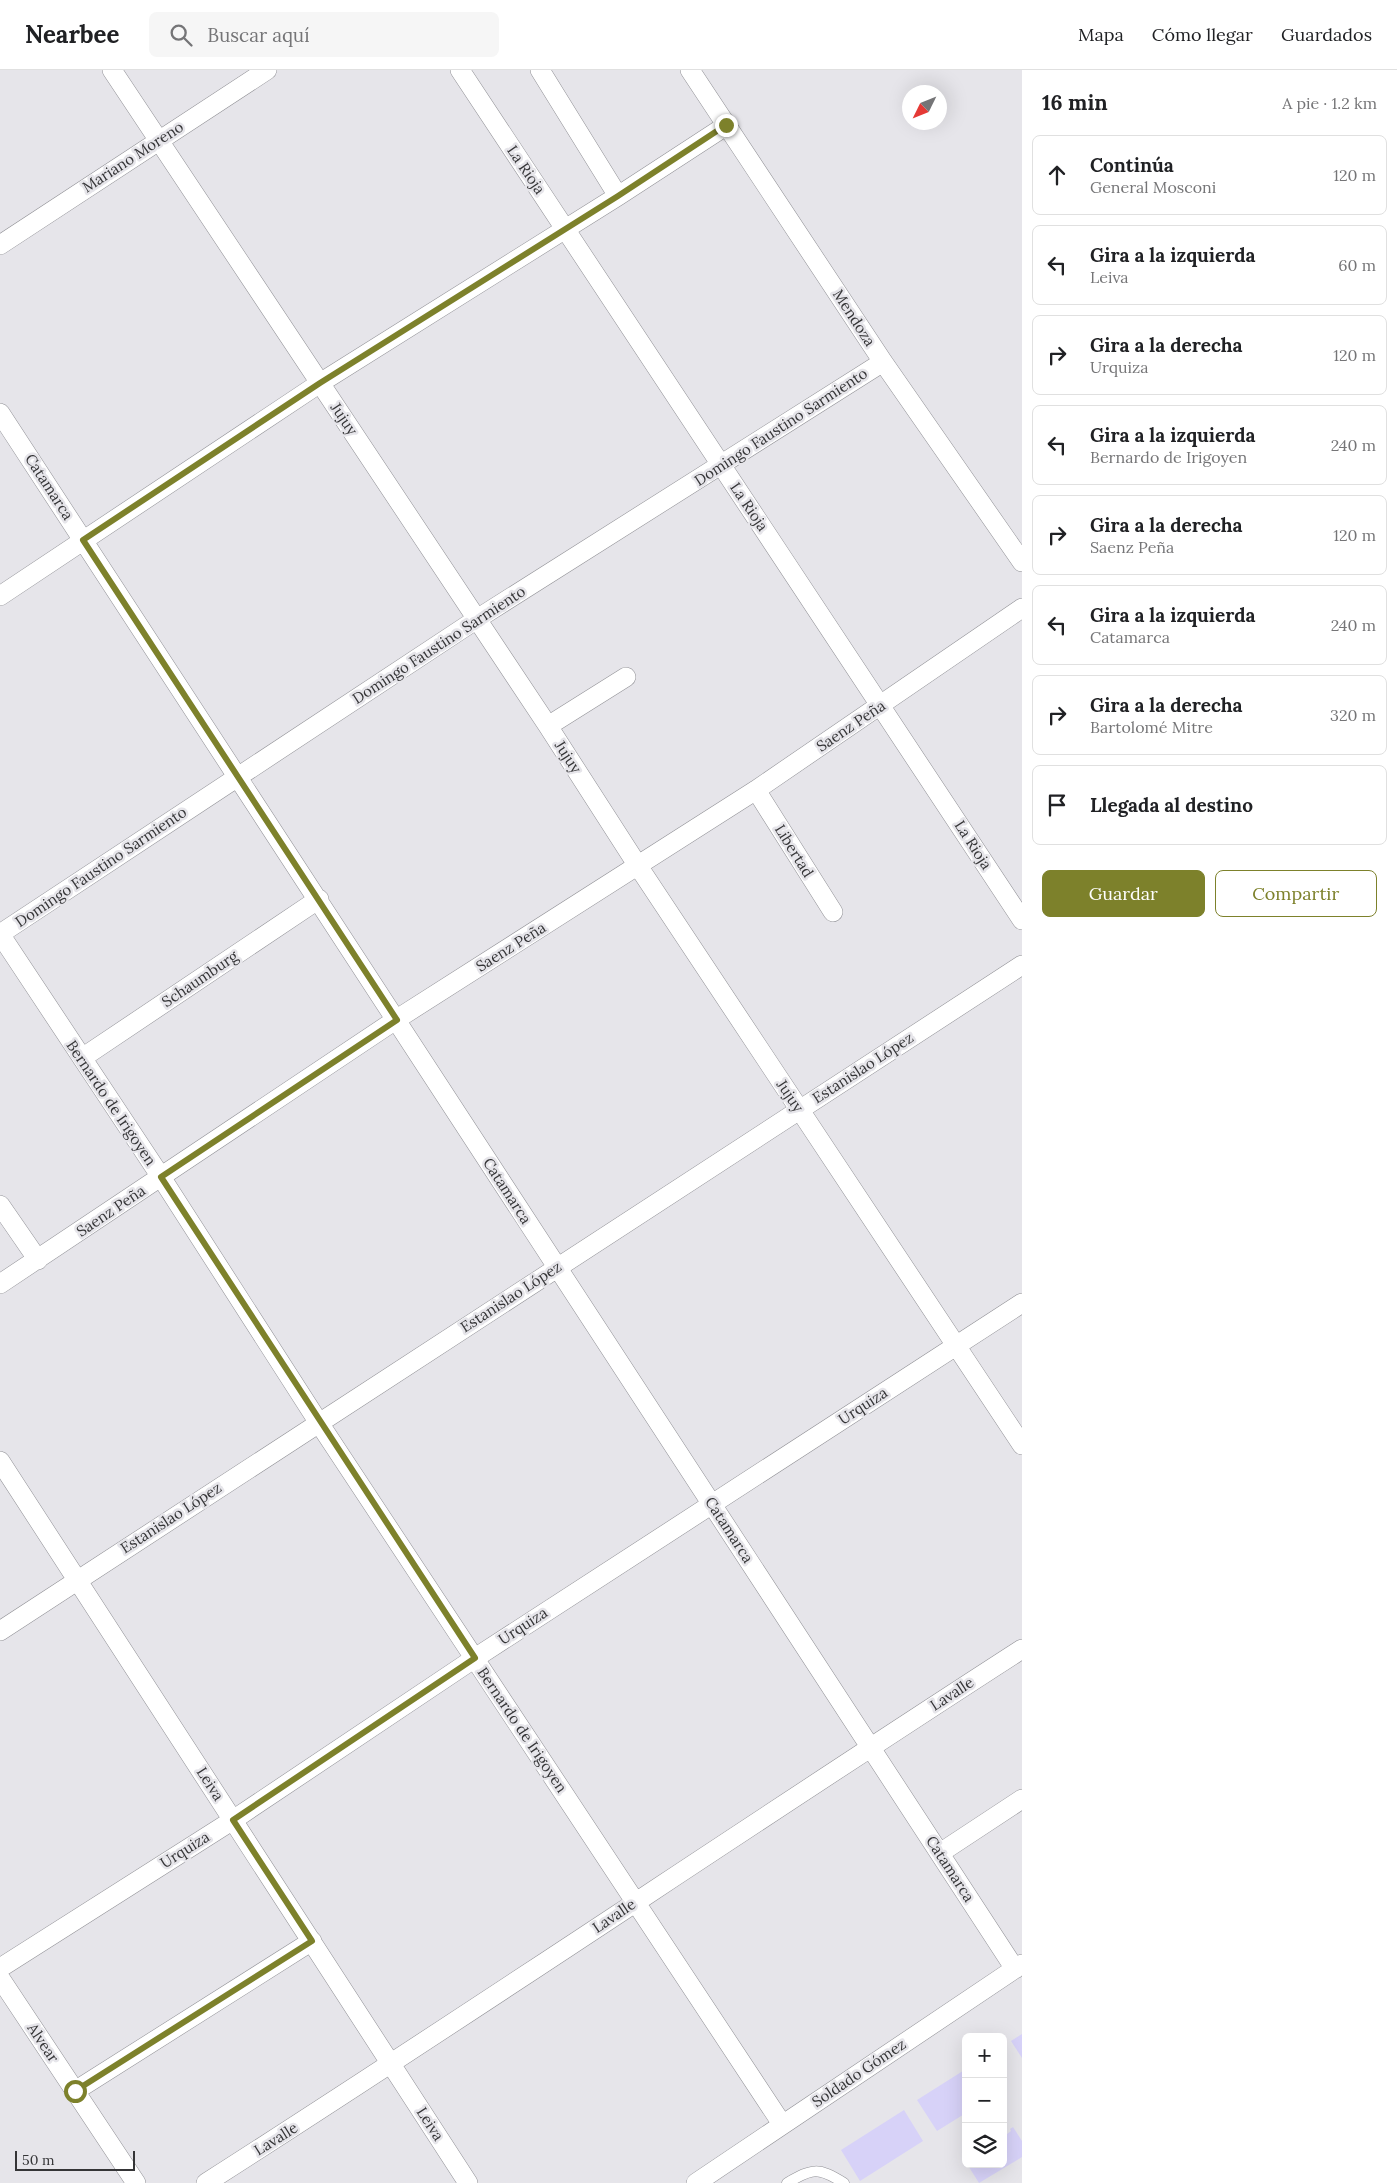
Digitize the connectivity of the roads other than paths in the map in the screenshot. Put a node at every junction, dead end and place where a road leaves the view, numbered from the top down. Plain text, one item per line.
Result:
1 (112, 70) edge
2 (267, 70) edge
3 (460, 70) edge
4 (540, 70) edge
5 (690, 70) edge
6 (726, 125) junction
7 (159, 140) junction
8 (618, 196) junction
9 (565, 229) junction
10 (0, 245) edge
11 (883, 362) junction
12 (320, 383) junction
13 (0, 413) edge
14 (721, 465) junction
15 (83, 540) junction
16 (1022, 562) edge
17 (0, 596) edge
18 (1022, 608) edge
19 (477, 619) junction
20 (626, 677) dead end
21 (881, 706) junction
22 (548, 726) junction
23 (238, 776) junction
24 (756, 790) junction
25 (638, 866) junction
26 (318, 899) junction
27 (832, 912) dead end
28 (1022, 920) edge
29 (0, 934) edge
30 (1022, 965) edge
31 (397, 1020) junction
32 (82, 1058) junction
33 (800, 1110) junction
34 (161, 1177) junction
35 (0, 1204) edge
36 (38, 1260) junction
37 (556, 1267) junction
38 (0, 1284) edge
39 (1022, 1303) edge
40 (956, 1346) junction
41 (319, 1423) junction
42 (1022, 1445) edge
43 (0, 1462) edge
44 (711, 1503) junction
45 (77, 1580) junction
46 (0, 1631) edge
47 (1022, 1649) edge
48 (475, 1658) junction
49 (870, 1747) junction
50 (1022, 1799) edge
51 (233, 1820) junction
52 (940, 1853) junction
53 (636, 1901) junction
54 (312, 1941) junction
55 (1018, 1966) edge
56 (0, 1968) edge
57 (0, 1978) edge
58 (392, 2064) junction
59 (75, 2091) junction
60 (782, 2124) junction
61 (136, 2183) edge
62 (206, 2183) edge
63 (468, 2183) edge
64 (696, 2183) edge
65 (788, 2183) edge
66 (844, 2183) edge

1 - 7 street, Jujuy
2 - 7 street, Mariano Moreno
3 - 9 street, La Rioja
4 - 8 street
5 - 6 street, Mendoza
6 - 8 street
6 - 11 street, Mendoza
7 - 10 street, Mariano Moreno
7 - 12 street, Jujuy
8 - 9 street
9 - 12 street
9 - 14 street, La Rioja
11 - 14 street, Domingo Faustino Sarmiento
11 - 16 street, Mendoza
12 - 15 street
12 - 19 street, Jujuy
13 - 15 street, Catamarca
14 - 19 street, Domingo Faustino Sarmiento
14 - 21 street, La Rioja
15 - 17 street
15 - 23 street, Catamarca
18 - 21 street, Saenz Peña
19 - 22 street, Jujuy
19 - 23 street, Domingo Faustino Sarmiento
20 - 22 street
21 - 24 street, Saenz Peña
21 - 28 street, La Rioja
22 - 25 street, Jujuy
23 - 26 street, Catamarca
23 - 29 street, Domingo Faustino Sarmiento
24 - 25 street, Saenz Peña
24 - 27 street, Libertad
25 - 31 street, Saenz Peña
25 - 33 street, Jujuy
26 - 31 street, Catamarca
26 - 32 street, Schaumburg
29 - 32 street, Bernardo de Irigoyen
30 - 33 street, Estanislao López
31 - 34 street, Saenz Peña
31 - 37 street, Catamarca
32 - 34 street, Bernardo de Irigoyen
33 - 37 street, Estanislao López
33 - 40 street, Jujuy
34 - 36 street, Saenz Peña
34 - 41 street, Bernardo de Irigoyen
35 - 36 street
36 - 38 street, Saenz Peña
37 - 41 street, Estanislao López
37 - 44 street, Catamarca
39 - 40 street, Urquiza
40 - 42 street, Jujuy
40 - 44 street, Urquiza
41 - 45 street, Estanislao López
41 - 48 street, Bernardo de Irigoyen
43 - 45 street, Leiva
44 - 48 street, Urquiza
44 - 49 street, Catamarca
45 - 46 street, Estanislao López
45 - 51 street, Leiva
47 - 49 street, Lavalle
48 - 51 street, Urquiza
48 - 53 street, Bernardo de Irigoyen
49 - 52 street, Catamarca
49 - 53 street, Lavalle
50 - 52 street
51 - 54 street, Leiva
51 - 56 street, Urquiza
52 - 55 street, Catamarca
53 - 58 street, Lavalle
53 - 60 street, Bernardo de Irigoyen
54 - 58 street, Leiva
54 - 59 street
55 - 60 street, Soldado Gómez
57 - 59 street, Alvear
58 - 62 street, Lavalle
58 - 63 street, Leiva
59 - 61 street, Alvear
60 - 64 street, Soldado Gómez
65 - 66 lane

